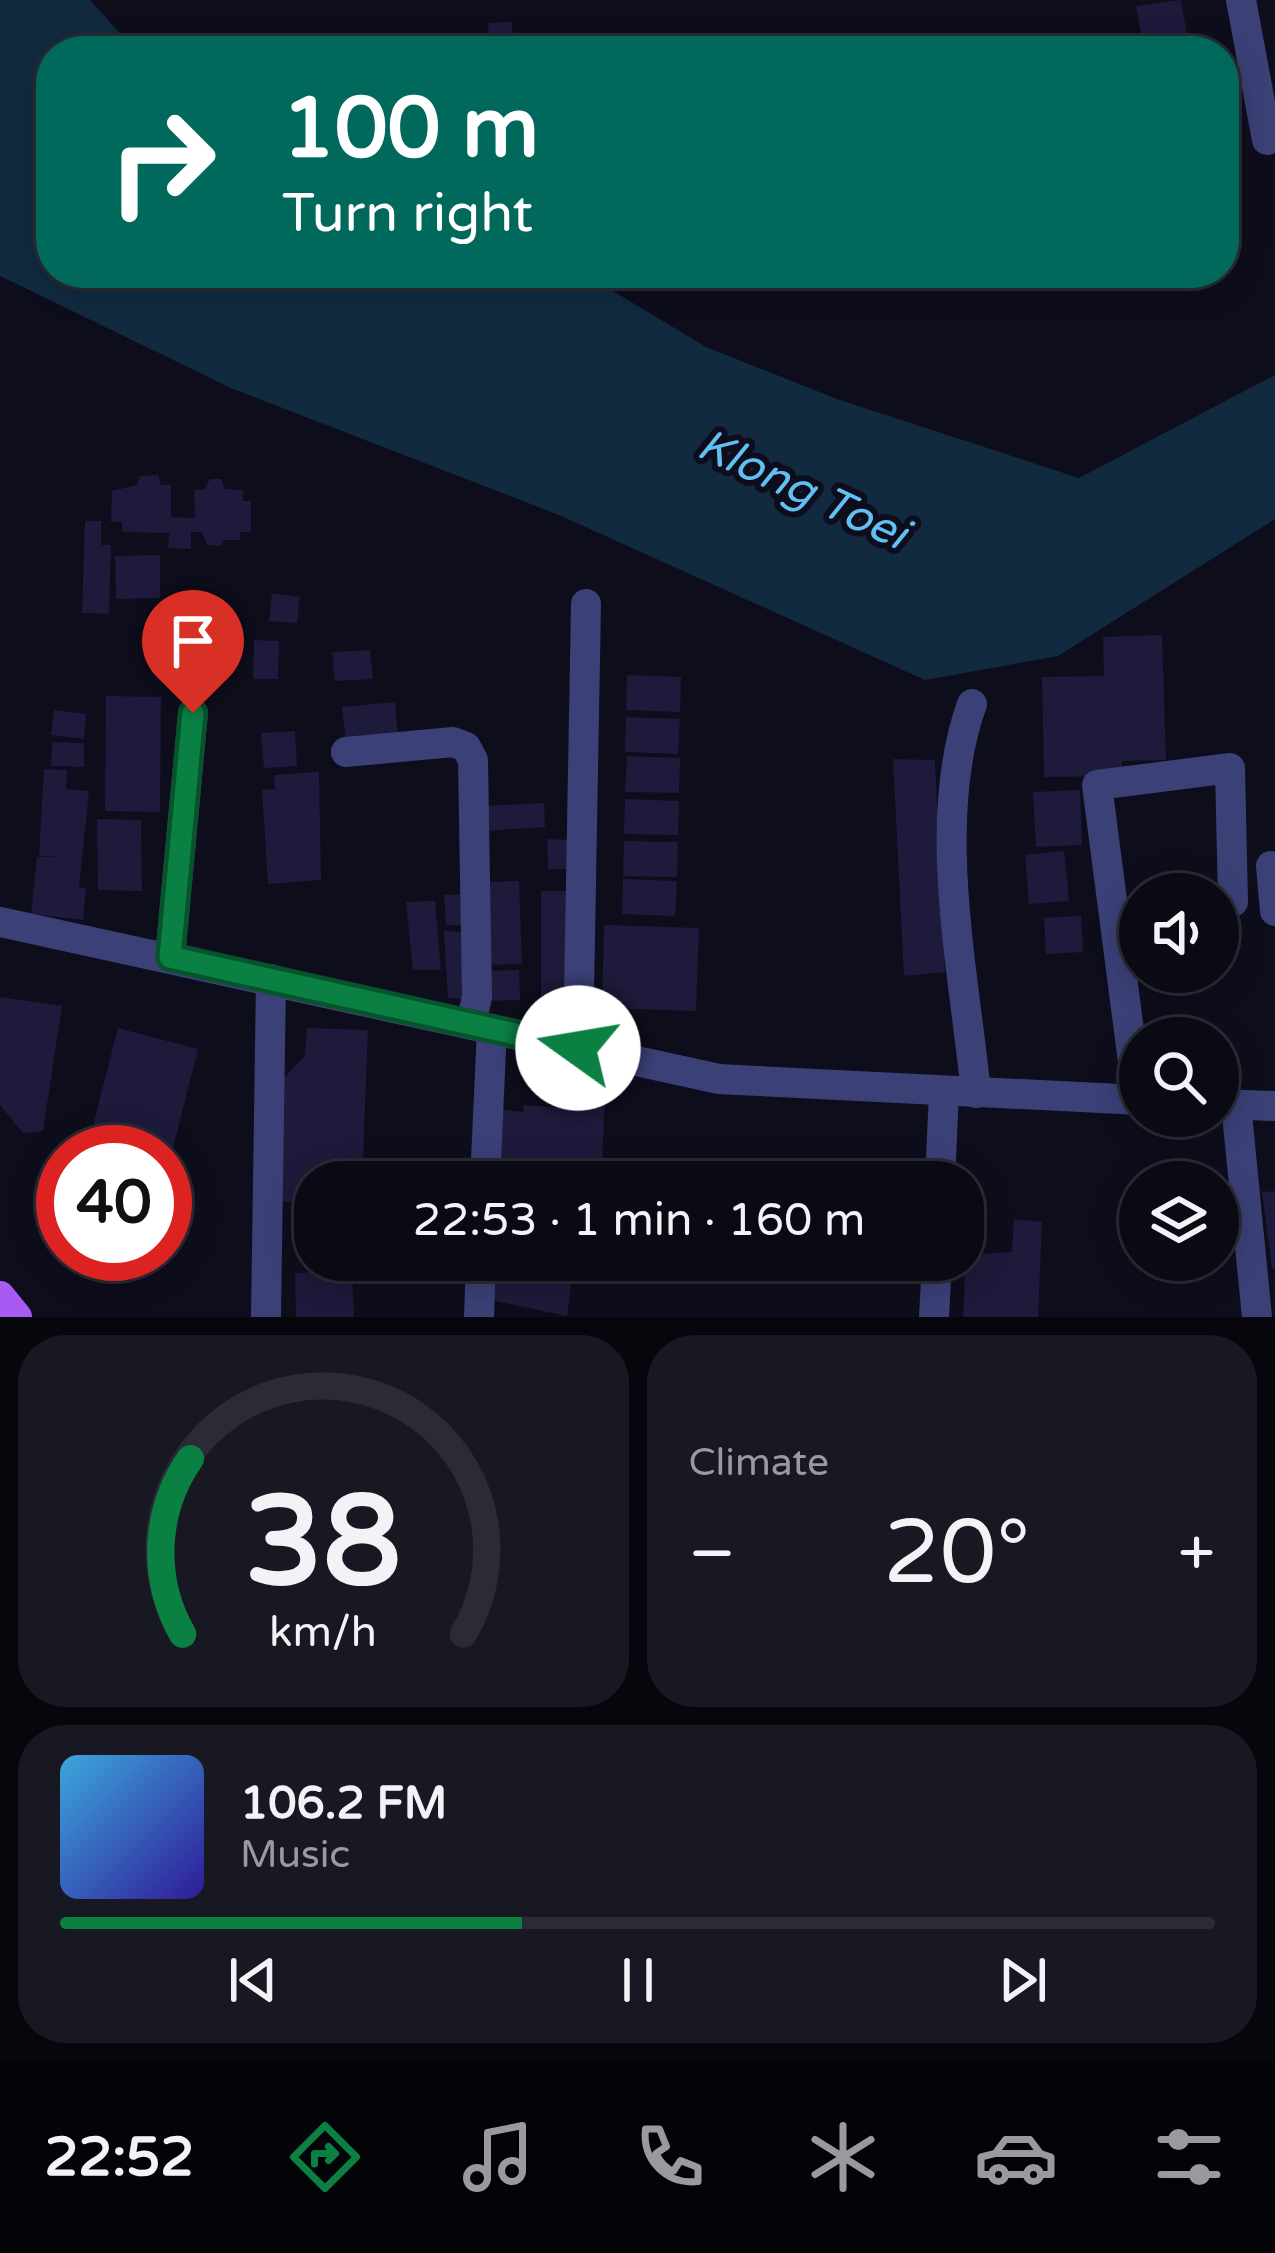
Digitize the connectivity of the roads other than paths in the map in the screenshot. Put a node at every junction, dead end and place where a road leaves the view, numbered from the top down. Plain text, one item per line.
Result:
1 (1241, 0) edge
2 (1267, 140) dead end
3 (586, 604) dead end
4 (972, 704) dead end
5 (193, 713) dead end
6 (346, 752) dead end
7 (1271, 866) dead end
8 (1232, 873) edge
9 (1275, 911) edge
10 (7, 924) edge
11 (1119, 950) edge
12 (170, 957) junction
13 (272, 979) junction
14 (481, 1026) junction
15 (578, 1048) junction
16 (960, 1092) junction
17 (1119, 1099) edge
18 (1239, 1104) edge
19 (1275, 1106) edge
20 (1232, 1137) edge
21 (484, 1161) edge
22 (945, 1161) edge
23 (480, 1281) edge
24 (936, 1281) edge
25 (0, 1296) edge
26 (17, 1317) edge
27 (266, 1317) edge
28 (478, 1317) edge
29 (934, 1317) edge
30 (1257, 1317) edge

1 - 2 street
3 - 15 street
4 - 16 street
5 - 12 street
6 - 14 street
7 - 9 street
8 - 11 street
10 - 12 street
12 - 13 street
13 - 14 street
13 - 27 street
14 - 15 street
14 - 21 street
15 - 16 street
16 - 17 street
16 - 22 street
18 - 19 street
20 - 30 street
23 - 28 street
24 - 29 street
25 - 26 main road

